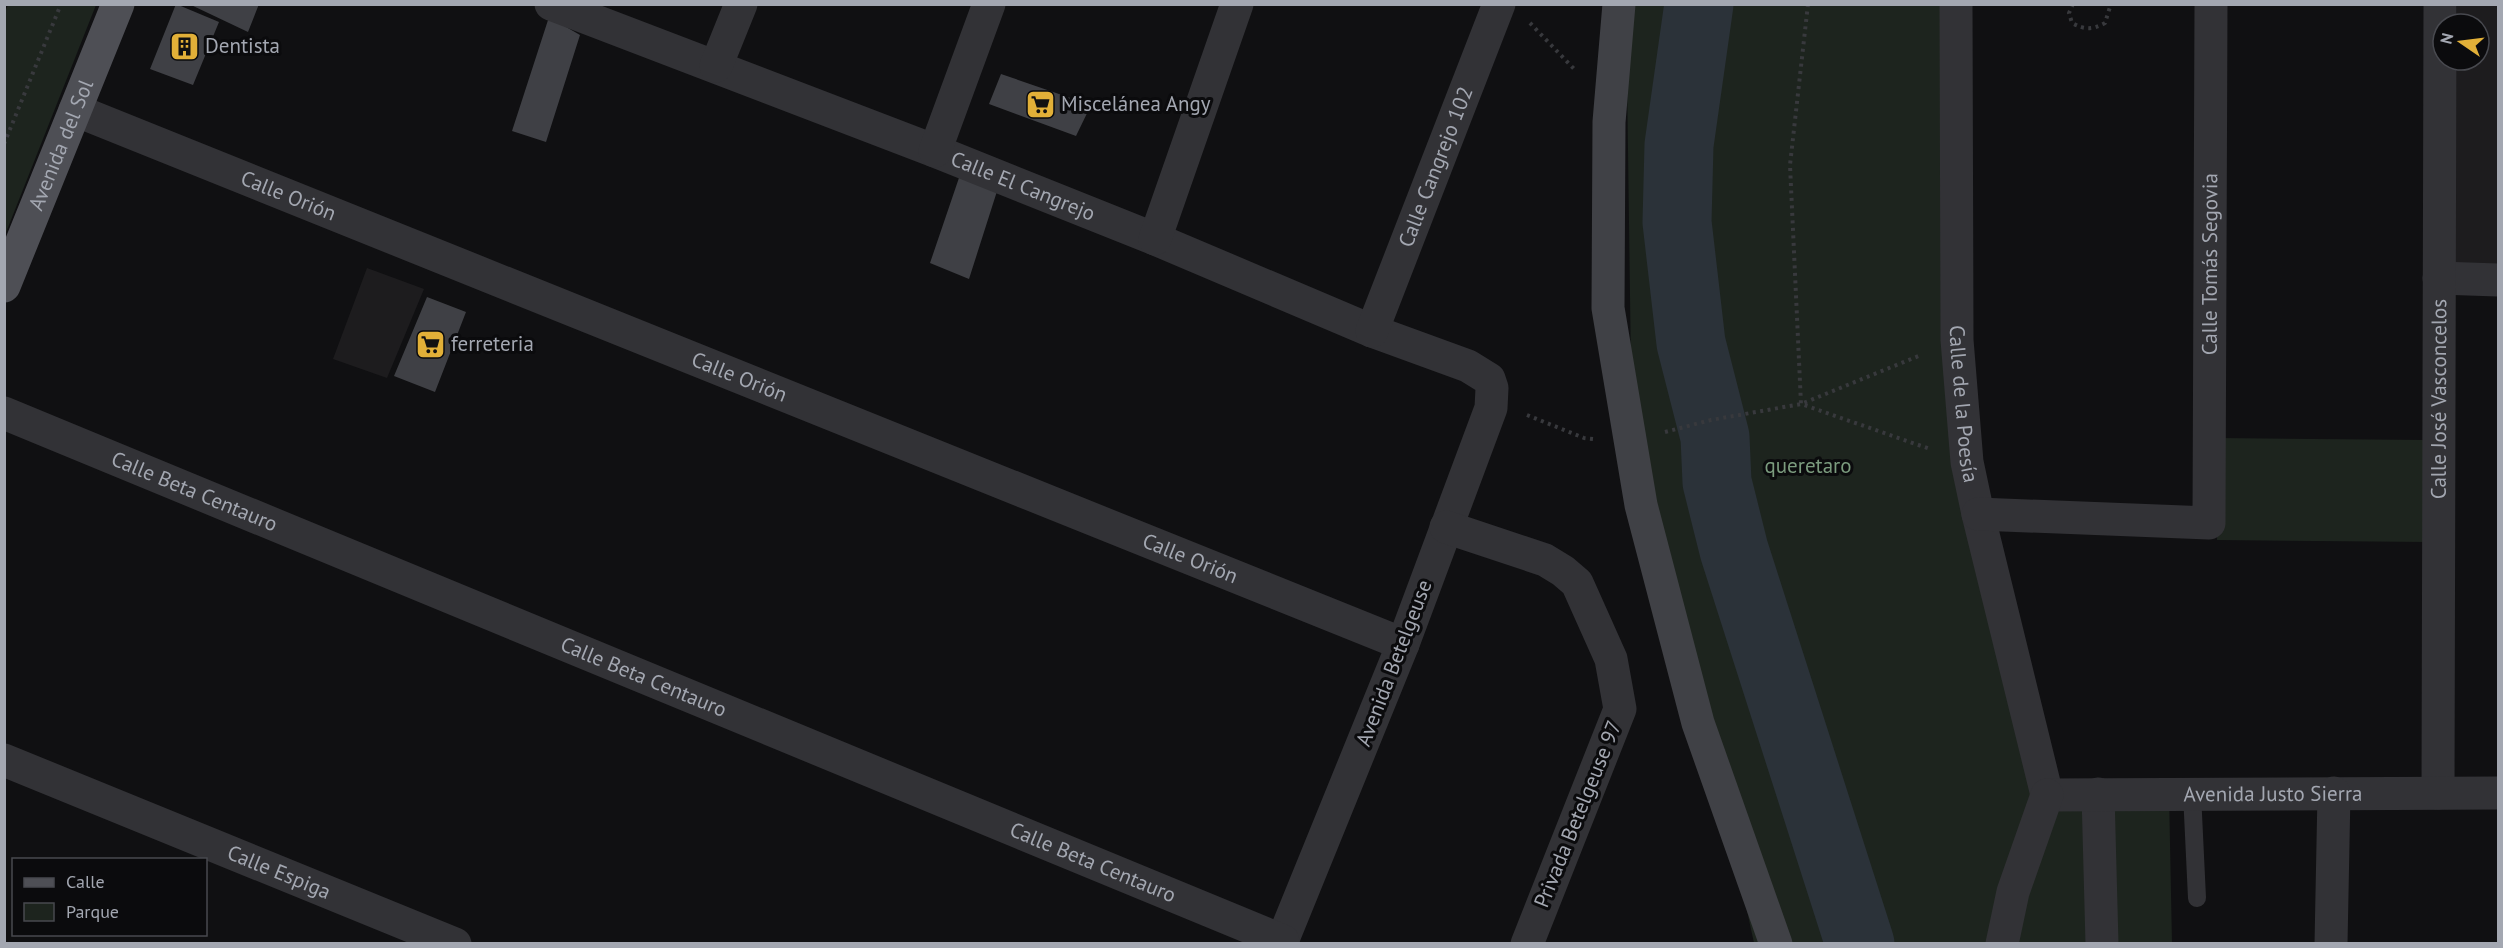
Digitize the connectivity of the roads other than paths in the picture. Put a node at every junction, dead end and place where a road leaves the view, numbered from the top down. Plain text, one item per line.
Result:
1 (118, 4) edge
2 (551, 4) edge
3 (741, 4) edge
4 (989, 4) edge
5 (1237, 4) edge
6 (1619, 4) edge
7 (1956, 4) edge
8 (2211, 4) edge
9 (2440, 4) edge
10 (1513, 10) edge
11 (716, 66) junction
12 (75, 110) junction
13 (935, 151) junction
14 (1155, 239) junction
15 (2439, 278) junction
16 (2499, 280) edge
17 (4, 286) edge
18 (1372, 332) junction
19 (1490, 394) joint
20 (4, 413) edge
21 (1978, 514) junction
22 (1446, 527) junction
23 (1403, 644) junction
24 (4, 760) edge
25 (2334, 793) junction
26 (2438, 793) junction
27 (2499, 793) edge
28 (2098, 794) junction
29 (2192, 794) junction
30 (2047, 795) junction
31 (2197, 898) dead end
32 (1282, 942) edge
33 (455, 944) edge
34 (1527, 944) edge
35 (1776, 944) edge
36 (2002, 944) edge
37 (2102, 944) edge
38 (2331, 944) edge

1 - 12 main road, Avenida del Sol
2 - 11 street, Calle El Cangrejo
3 - 11 street
4 - 13 street
5 - 14 street
6 - 35 main road
7 - 21 street, Calle de la Poesía
8 - 21 street, Calle Tomás Segovia
9 - 15 street, Calle José Vasconcelos
10 - 18 street, Calle Cangrejo 102
11 - 13 street, Calle El Cangrejo
12 - 17 main road, Avenida del Sol
12 - 23 street, Calle Orión
13 - 14 street, Calle El Cangrejo
14 - 18 street, Calle El Cangrejo
15 - 16 street
15 - 26 street, Calle José Vasconcelos
18 - 19 street, Calle El Cangrejo
19 - 22 street, Avenida Betelgeuse
20 - 32 street, Calle Beta Centauro
21 - 30 street, Calle de la Poesía
22 - 23 street, Avenida Betelgeuse
22 - 34 street, Privada Betelgeuse 97
23 - 32 street, Avenida Betelgeuse
24 - 33 street, Calle Espiga
25 - 26 street, Avenida Justo Sierra
25 - 29 street, Avenida Justo Sierra
25 - 38 street
26 - 27 street, Avenida Justo Sierra
28 - 29 street, Avenida Justo Sierra
28 - 30 street, Avenida Justo Sierra
28 - 37 street
29 - 31 lane
30 - 36 street

